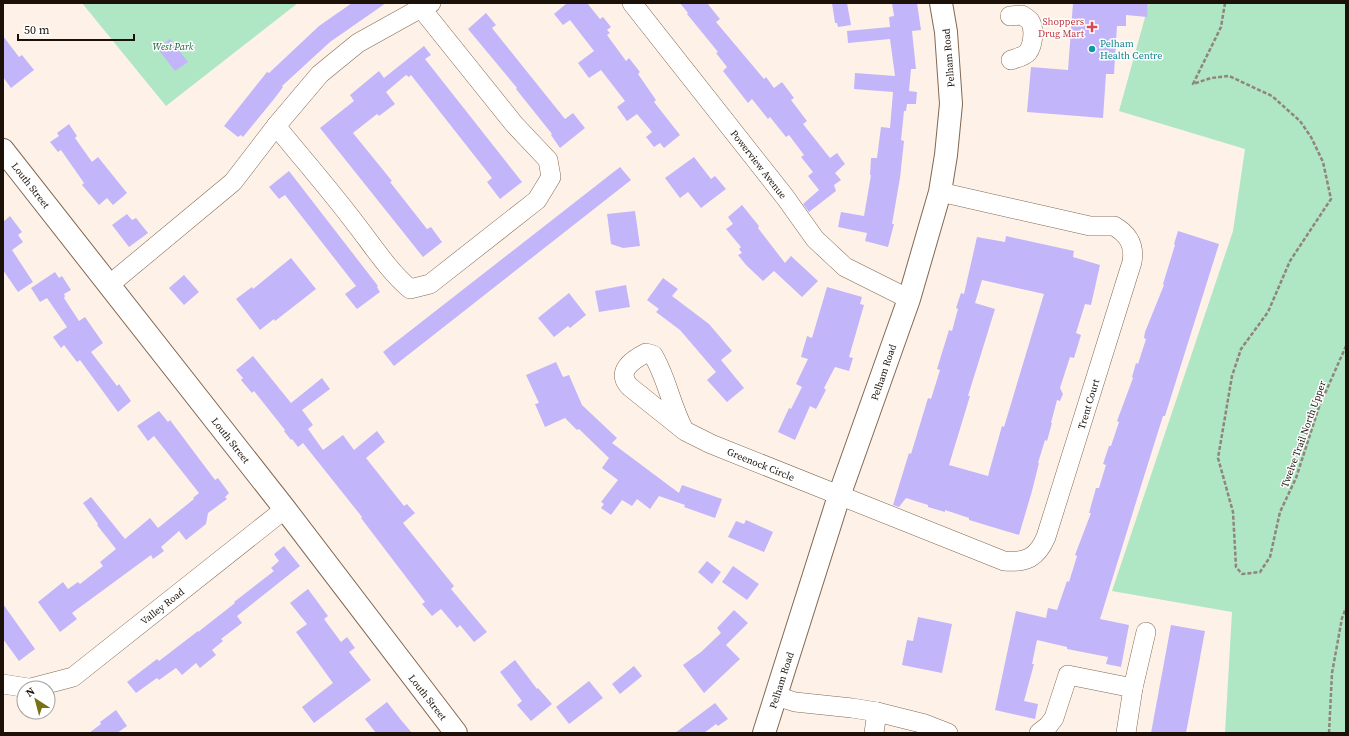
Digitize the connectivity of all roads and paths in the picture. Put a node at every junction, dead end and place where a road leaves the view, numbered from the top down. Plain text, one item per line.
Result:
1 (632, 3) edge
2 (941, 3) edge
3 (1225, 3) edge
4 (426, 5) edge
5 (1010, 16) dead end
6 (1011, 60) dead end
7 (276, 126) junction
8 (3, 150) edge
9 (940, 192) junction
10 (109, 285) junction
11 (908, 299) junction
12 (1346, 346) edge
13 (684, 430) dead end
14 (840, 496) junction
15 (285, 509) junction
16 (1346, 608) edge
17 (1146, 632) dead end
18 (56, 682) edge
19 (3, 684) edge
20 (16, 686) edge
21 (1134, 688) junction
22 (776, 696) junction
23 (877, 712) junction
24 (456, 733) edge
25 (764, 733) edge
26 (874, 733) edge
27 (948, 733) edge
28 (1039, 733) edge
29 (1126, 733) edge
30 (1329, 733) edge

1 - 11 street, Powerview Avenue
2 - 9 main road, Pelham Road
3 - 12 path, Twelve Trail North Upper
4 - 7 street
4 - 7 street
5 - 6 street
7 - 10 street
8 - 10 main road, Louth Street
9 - 11 main road, Pelham Road
9 - 14 street, Trent Court
10 - 15 main road, Louth Street
11 - 14 main road, Pelham Road
13 - 14 street, Greenock Circle
14 - 22 main road, Pelham Road
15 - 18 street, Valley Road
15 - 24 main road, Louth Street
16 - 30 path
17 - 21 street
19 - 20 street
21 - 28 street
21 - 29 street
22 - 23 street
22 - 25 main road, Pelham Road
23 - 26 street
23 - 27 street

